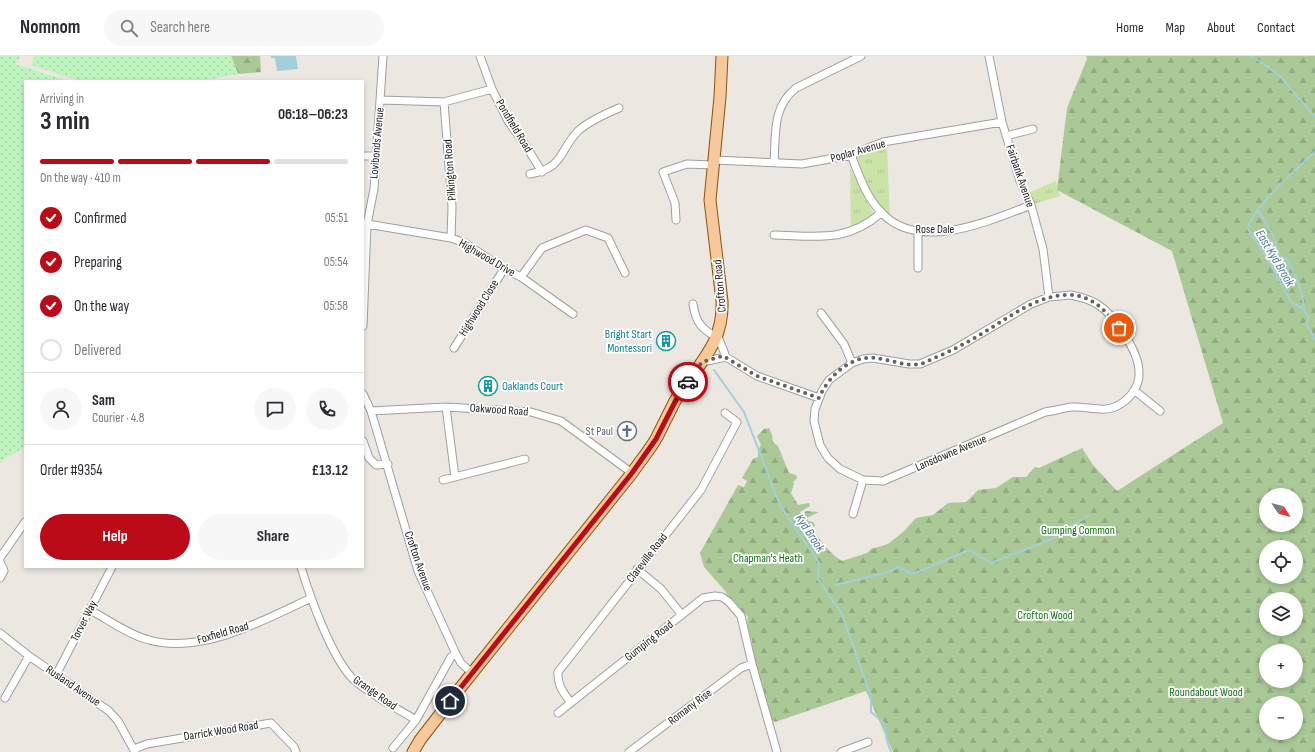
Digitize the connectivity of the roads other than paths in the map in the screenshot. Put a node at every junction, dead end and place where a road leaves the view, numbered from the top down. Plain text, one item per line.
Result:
1 (383, 56) edge
2 (480, 56) edge
3 (722, 56) edge
4 (861, 56) edge
5 (988, 56) edge
6 (492, 89) junction
7 (381, 100) junction
8 (444, 102) junction
9 (619, 108) dead end
10 (1002, 122) junction
11 (1033, 129) dead end
12 (1006, 136) junction
13 (364, 156) edge
14 (376, 156) junction
15 (850, 156) junction
16 (774, 162) junction
17 (713, 163) junction
18 (542, 172) junction
19 (530, 174) dead end
20 (1031, 205) junction
21 (881, 213) junction
22 (676, 220) dead end
23 (367, 224) junction
24 (918, 231) junction
25 (774, 235) dead end
26 (451, 238) junction
27 (504, 268) junction
28 (918, 268) dead end
29 (625, 273) dead end
30 (521, 277) junction
31 (1049, 297) junction
32 (364, 300) edge
33 (693, 304) dead end
34 (821, 313) dead end
35 (573, 314) dead end
36 (717, 337) junction
37 (454, 348) dead end
38 (726, 357) junction
39 (702, 362) junction
40 (852, 363) junction
41 (1134, 390) junction
42 (364, 396) edge
43 (819, 398) junction
44 (446, 407) junction
45 (1160, 411) dead end
46 (371, 412) junction
47 (725, 413) dead end
48 (364, 445) edge
49 (525, 459) dead end
50 (388, 464) junction
51 (632, 473) junction
52 (455, 477) junction
53 (443, 480) dead end
54 (863, 480) junction
55 (853, 514) dead end
56 (24, 523) edge
57 (0, 558) edge
58 (0, 562) edge
59 (111, 568) edge
60 (301, 568) edge
61 (637, 569) junction
62 (0, 578) edge
63 (311, 598) junction
64 (90, 610) junction
65 (682, 615) junction
66 (0, 633) edge
67 (456, 654) junction
68 (29, 656) junction
69 (752, 664) junction
70 (472, 673) junction
71 (56, 675) junction
72 (5, 698) dead end
73 (571, 703) junction
74 (558, 713) dead end
75 (416, 720) junction
76 (868, 742) dead end
77 (393, 748) dead end
78 (134, 750) edge
79 (296, 752) edge
80 (413, 752) edge
81 (629, 752) edge
82 (778, 752) edge
83 (841, 752) edge

1 - 7 street, Lovibonds Avenue
2 - 6 street, Pondfield Road
3 - 17 main road, Crofton Road
4 - 16 street
5 - 10 street, Fairbank Avenue
6 - 8 street
6 - 18 street, Pondfield Road
7 - 8 street
7 - 14 street, Lovibonds Avenue
8 - 26 street, Pilkington Road
9 - 18 street
10 - 12 street, Fairbank Avenue
10 - 15 street, Poplar Avenue
11 - 12 street
12 - 20 street, Fairbank Avenue
13 - 14 street
14 - 23 street, Lovibonds Avenue
15 - 16 street, Poplar Avenue
15 - 21 street, Rose Dale
16 - 17 street, Poplar Avenue
17 - 22 street, Poplar Avenue
17 - 36 main road, Crofton Road
18 - 19 street
20 - 24 street, Rose Dale
20 - 31 street, Fairbank Avenue
21 - 24 street, Rose Dale
21 - 25 street
23 - 26 street, Highwood Drive
23 - 32 street, Lovibonds Avenue
24 - 28 street
26 - 27 street, Highwood Drive
27 - 30 street, Highwood Drive
27 - 37 street, Highwood Close
29 - 30 street
30 - 35 street, Highwood Drive
31 - 40 street
31 - 41 street
33 - 36 street
34 - 40 street
36 - 38 street
36 - 39 main road, Crofton Road
38 - 39 street
38 - 43 street
39 - 51 main road, Crofton Road
40 - 43 street, Lansdowne Avenue
41 - 45 street
41 - 54 street, Lansdowne Avenue
42 - 46 street, Crofton Avenue
43 - 54 street, Lansdowne Avenue
44 - 46 street, Oakwood Road
44 - 51 street, Oakwood Road
44 - 52 street
46 - 50 street, Crofton Avenue
47 - 61 street, Clareville Road
48 - 50 street
49 - 52 street
50 - 67 street, Crofton Avenue
51 - 70 main road, Crofton Road
52 - 53 street
54 - 55 street
56 - 57 street
58 - 62 street
59 - 64 street, Torver Way
60 - 63 street, Grange Road
61 - 65 street
61 - 73 street, Clareville Road
63 - 64 street, Foxfield Road
63 - 75 street, Grange Road
64 - 71 street, Torver Way
65 - 69 street, Gumping Road
65 - 73 street, Gumping Road
66 - 68 street, Rusland Avenue
67 - 70 street, Crofton Avenue
67 - 75 street
68 - 71 street, Rusland Avenue
68 - 72 street
69 - 81 street, Romany Rise
69 - 82 street
70 - 80 main road, Crofton Road
71 - 78 street, Rusland Avenue
73 - 74 street, Gumping Road
75 - 77 street
76 - 83 street
78 - 79 street, Darrick Wood Road

